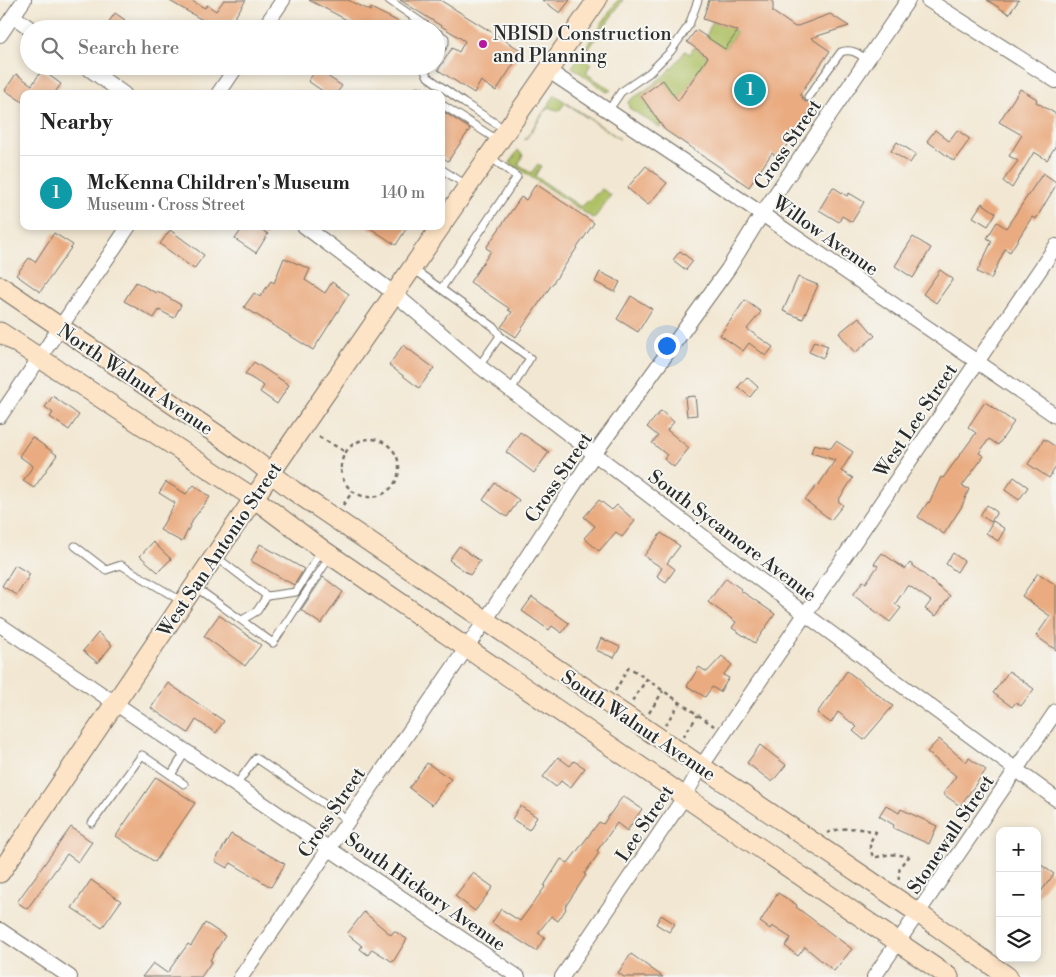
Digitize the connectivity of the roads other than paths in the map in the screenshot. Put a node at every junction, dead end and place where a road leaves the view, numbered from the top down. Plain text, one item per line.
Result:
1 (24, 0) edge
2 (283, 0) edge
3 (389, 0) edge
4 (597, 0) edge
5 (698, 0) edge
6 (908, 0) edge
7 (928, 0) edge
8 (13, 16) junction
9 (269, 20) edge
10 (418, 20) edge
11 (20, 21) edge
12 (0, 35) edge
13 (867, 60) junction
14 (548, 71) junction
15 (98, 75) edge
16 (231, 75) edge
17 (427, 75) edge
18 (1056, 81) edge
19 (118, 90) edge
20 (221, 90) edge
21 (808, 97) dead end
22 (445, 107) edge
23 (608, 111) junction
24 (499, 143) junction
25 (445, 172) edge
26 (468, 186) junction
27 (762, 214) junction
28 (445, 219) edge
29 (126, 230) edge
30 (309, 230) edge
31 (437, 230) edge
32 (1056, 246) edge
33 (412, 268) junction
34 (0, 286) edge
35 (441, 289) junction
36 (394, 294) junction
37 (61, 328) junction
38 (0, 332) edge
39 (500, 336) junction
40 (40, 359) junction
41 (977, 362) junction
42 (479, 366) junction
43 (511, 390) junction
44 (0, 416) edge
45 (1056, 416) edge
46 (595, 453) junction
47 (272, 472) junction
48 (254, 499) junction
49 (75, 546) dead end
50 (327, 552) junction
51 (215, 556) junction
52 (194, 586) junction
53 (267, 596) junction
54 (184, 603) junction
55 (805, 614) junction
56 (242, 620) junction
57 (485, 621) junction
58 (0, 624) edge
59 (466, 648) junction
60 (114, 703) junction
61 (1056, 711) edge
62 (186, 751) junction
63 (701, 766) junction
64 (1016, 770) junction
65 (171, 775) junction
66 (184, 784) dead end
67 (236, 785) junction
68 (685, 796) junction
69 (1056, 799) edge
70 (348, 820) junction
71 (92, 822) dead end
72 (329, 847) junction
73 (0, 873) edge
74 (918, 914) junction
75 (0, 930) edge
76 (897, 942) junction
77 (70, 977) edge
78 (241, 977) edge
79 (518, 977) edge
80 (562, 977) edge
81 (874, 977) edge
82 (948, 977) edge
83 (1008, 977) edge

1 - 8 street
2 - 9 street
3 - 10 lane
4 - 14 main road, West San Antonio Street
5 - 23 lane
6 - 13 street, Cross Street
7 - 18 street
8 - 11 street
8 - 12 street
13 - 21 lane
13 - 27 street, Cross Street
14 - 23 street, Willow Avenue
14 - 24 main road, West San Antonio Street
15 - 19 street
16 - 20 street
17 - 24 lane
22 - 24 lane
23 - 27 street, Willow Avenue
24 - 26 main road, West San Antonio Street
24 - 35 lane
25 - 26 lane
26 - 28 main road, West San Antonio Street
27 - 41 street, Willow Avenue
27 - 46 street, Cross Street
29 - 37 street
30 - 36 street, South Sycamore Avenue
31 - 33 main road, West San Antonio Street
32 - 41 street, West Lee Street
33 - 35 lane
33 - 36 main road, West San Antonio Street
34 - 37 main road, North Walnut Avenue
35 - 39 lane
36 - 42 street, South Sycamore Avenue
36 - 47 main road, West San Antonio Street
37 - 40 street
37 - 47 main road, North Walnut Avenue
38 - 40 main road, North Walnut Avenue
39 - 42 lane
39 - 43 lane
40 - 44 street
40 - 48 main road, North Walnut Avenue
41 - 45 street, Willow Avenue
41 - 55 street, West Lee Street
42 - 43 street, South Sycamore Avenue
43 - 46 street, South Sycamore Avenue
46 - 55 street, South Sycamore Avenue
46 - 57 street, Cross Street
47 - 48 main road, West San Antonio Street
47 - 57 main road, South Walnut Avenue
48 - 50 main road, South Walnut Avenue
48 - 51 main road, West San Antonio Street
49 - 54 lane
50 - 53 lane
50 - 56 lane
50 - 59 main road, South Walnut Avenue
51 - 52 main road, West San Antonio Street
51 - 53 lane
52 - 54 main road, West San Antonio Street
52 - 56 lane
53 - 56 lane
54 - 60 main road, West San Antonio Street
55 - 63 street, Lee Street
55 - 64 street, South Sycamore Avenue
57 - 59 street, Cross Street
57 - 63 main road, South Walnut Avenue
58 - 60 street, South Hickory Avenue
59 - 68 main road, South Walnut Avenue
59 - 70 street, Cross Street
60 - 62 street, South Hickory Avenue
60 - 73 main road, West San Antonio Street
61 - 64 street, Stonewall Street
62 - 65 lane
62 - 67 street, South Hickory Avenue
63 - 68 street, Lee Street
63 - 74 main road, South Walnut Avenue
64 - 69 street, South Sycamore Avenue
64 - 74 street, Stonewall Street
65 - 66 lane
65 - 71 lane
67 - 70 lane
67 - 72 street, South Hickory Avenue
68 - 76 main road, South Walnut Avenue
68 - 80 street, Lee Street
70 - 72 street, Cross Street
72 - 78 street, Cross Street
72 - 79 street, South Hickory Avenue
74 - 76 street, Stonewall Street
74 - 83 main road, South Walnut Avenue
75 - 77 street
76 - 81 street, Stonewall Street
76 - 82 main road, South Walnut Avenue

